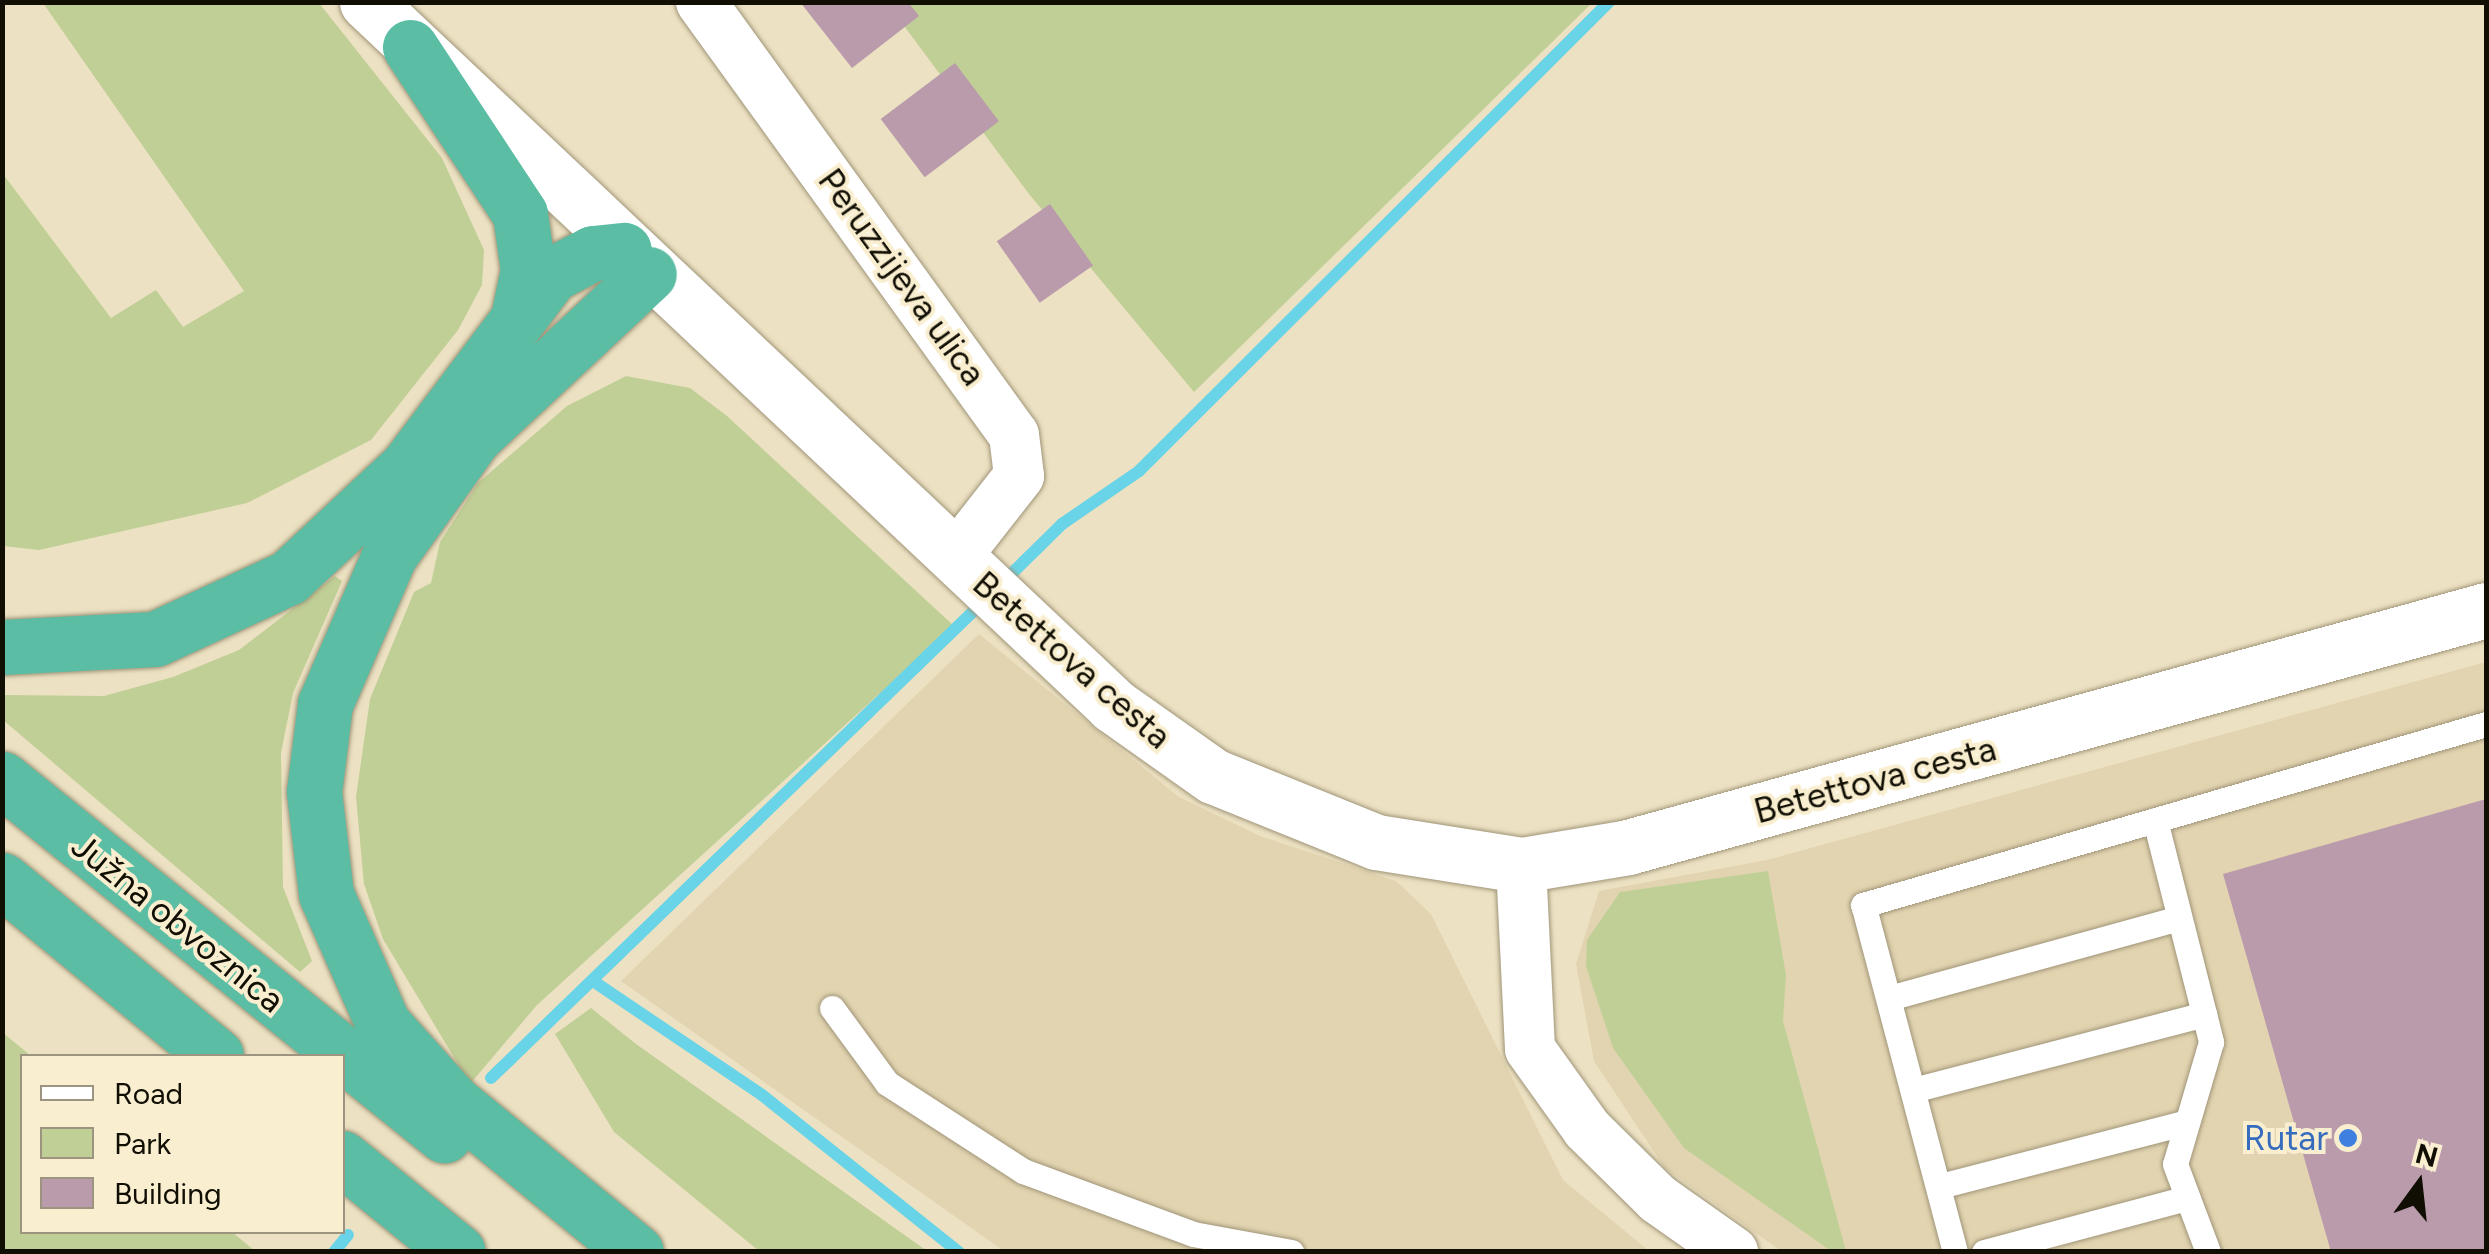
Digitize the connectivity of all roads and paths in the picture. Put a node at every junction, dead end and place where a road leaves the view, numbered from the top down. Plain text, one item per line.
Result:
1 (368, 2) edge
2 (701, 2) edge
3 (410, 47) junction
4 (637, 262) junction
5 (518, 318) junction
6 (980, 582) junction
7 (2486, 610) edge
8 (2, 647) edge
9 (2486, 724) edge
10 (2, 779) edge
11 (2154, 820) junction
12 (1522, 865) junction
13 (2, 880) edge
14 (2179, 918) junction
15 (1889, 998) junction
16 (832, 1008) dead end
17 (2204, 1014) junction
18 (214, 1054) edge
19 (1914, 1090) junction
20 (2187, 1122) junction
21 (345, 1160) edge
22 (1940, 1186) junction
23 (2184, 1198) junction
24 (458, 1252) edge
25 (592, 1252) edge
26 (636, 1252) edge
27 (1291, 1252) edge
28 (1733, 1252) edge
29 (1955, 1252) edge
30 (1984, 1252) edge
31 (2208, 1252) edge

1 - 3 street, Betettova cesta
2 - 6 street, Peruzzijeva ulica
3 - 4 street, Betettova cesta
3 - 5 highway
4 - 5 highway
4 - 6 street, Betettova cesta
4 - 26 highway
5 - 8 highway
6 - 12 street, Betettova cesta
7 - 12 street, Betettova cesta
9 - 11 lane
10 - 25 highway, Južna obvoznica
11 - 14 lane
11 - 15 lane
12 - 28 street
13 - 18 highway
14 - 15 lane
14 - 17 lane
15 - 19 lane
16 - 27 lane
17 - 19 lane
17 - 20 lane
19 - 22 lane
20 - 22 lane
20 - 23 lane
21 - 24 highway
22 - 29 lane
23 - 30 lane
23 - 31 lane

